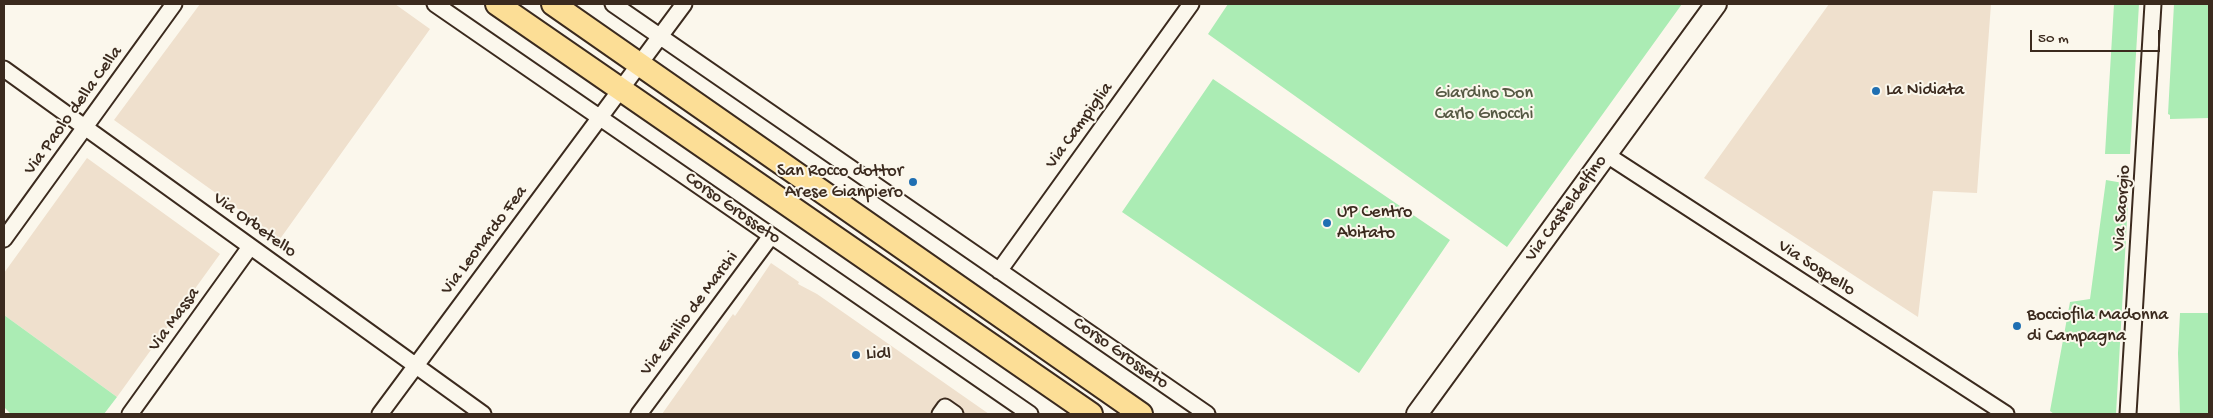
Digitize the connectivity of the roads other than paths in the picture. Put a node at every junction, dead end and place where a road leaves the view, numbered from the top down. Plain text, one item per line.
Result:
1 (174, 4) edge
2 (435, 4) edge
3 (497, 4) edge
4 (553, 4) edge
5 (612, 4) edge
6 (684, 4) edge
7 (1191, 4) edge
8 (1716, 4) edge
9 (2153, 4) edge
10 (661, 37) junction
11 (639, 64) junction
12 (4, 69) edge
13 (620, 90) junction
14 (600, 117) junction
15 (85, 127) junction
16 (1607, 154) junction
17 (771, 236) junction
18 (4, 239) edge
19 (250, 247) junction
20 (999, 271) junction
21 (415, 365) junction
22 (130, 414) edge
23 (380, 414) edge
24 (483, 414) edge
25 (639, 414) edge
26 (940, 414) edge
27 (955, 414) edge
28 (1030, 414) edge
29 (1091, 414) edge
30 (1141, 414) edge
31 (1207, 414) edge
32 (1417, 414) edge
33 (2006, 414) edge
34 (2128, 414) edge

1 - 15 street, Via Paolo della Cella
2 - 14 street, Corso Grosseto
3 - 13 main road, Corso Grosseto
4 - 11 main road
5 - 10 street, Corso Grosseto
6 - 10 street, Via Leonardo Fea
7 - 20 street, Via Campiglia
8 - 16 street, Via Casteldelfino
9 - 34 street, Via Saorgio
10 - 11 street, Via Leonardo Fea
10 - 20 street, Corso Grosseto
11 - 13 street, Via Leonardo Fea
11 - 30 main road
12 - 15 street, Via Orbetello
13 - 14 street, Via Leonardo Fea
13 - 29 main road, Corso Grosseto
14 - 17 street, Corso Grosseto
14 - 21 street, Via Leonardo Fea
15 - 18 street, Via Paolo della Cella
15 - 19 street, Via Orbetello
16 - 32 street, Via Casteldelfino
16 - 33 street, Via Sospello
17 - 25 street, Via Emilio de Marchi
17 - 28 street, Corso Grosseto
19 - 21 street, Via Orbetello
19 - 22 street, Via Massa
20 - 31 street, Corso Grosseto
21 - 23 street, Via Leonardo Fea
21 - 24 street, Via Orbetello
26 - 27 street

